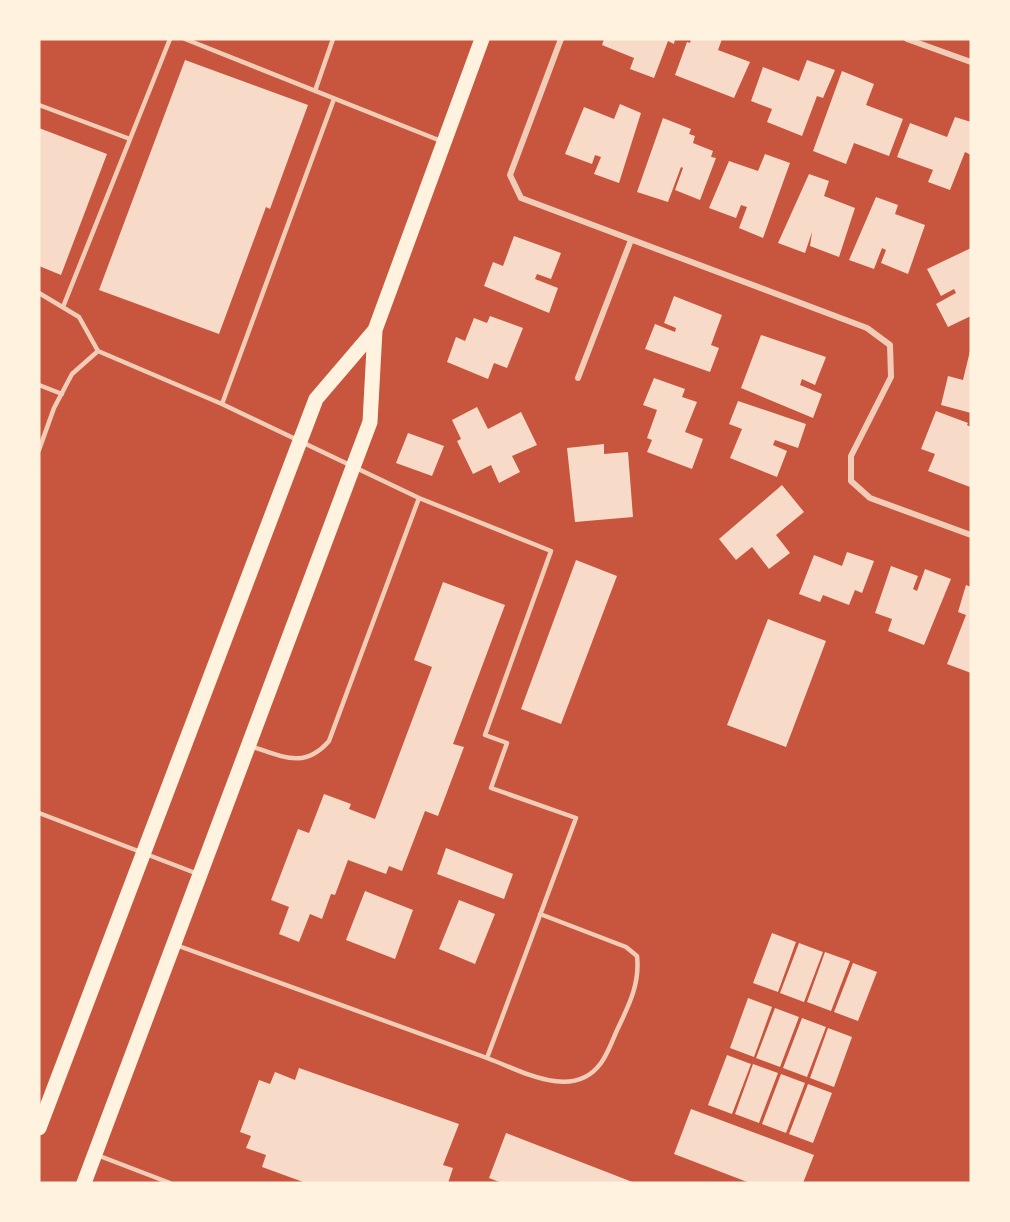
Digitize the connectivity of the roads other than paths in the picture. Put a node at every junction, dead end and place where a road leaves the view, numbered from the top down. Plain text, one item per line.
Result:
1 (170, 39) edge
2 (185, 39) edge
3 (333, 39) edge
4 (482, 39) edge
5 (561, 39) edge
6 (907, 39) edge
7 (971, 62) edge
8 (315, 91) junction
9 (334, 99) junction
10 (39, 105) edge
11 (130, 139) junction
12 (444, 142) junction
13 (631, 240) junction
14 (39, 293) edge
15 (63, 307) junction
16 (375, 330) junction
17 (98, 351) junction
18 (578, 378) dead end
19 (39, 385) edge
20 (62, 394) junction
21 (222, 404) junction
22 (299, 440) junction
23 (39, 450) edge
24 (354, 466) junction
25 (419, 498) junction
26 (971, 535) edge
27 (250, 746) junction
28 (39, 813) edge
29 (143, 853) junction
30 (201, 875) junction
31 (540, 914) junction
32 (175, 945) junction
33 (487, 1058) junction
34 (39, 1128) edge
35 (95, 1155) junction
36 (84, 1183) edge
37 (170, 1183) edge

1 - 11 lane
2 - 8 lane
3 - 8 lane
4 - 12 main road
5 - 13 street
6 - 7 street
8 - 9 lane
9 - 12 lane
9 - 21 lane
10 - 11 lane
11 - 15 lane
12 - 16 main road
13 - 18 street
13 - 26 street
14 - 15 lane
15 - 17 lane
16 - 22 main road
16 - 24 main road
17 - 20 lane
17 - 21 lane
19 - 20 lane
20 - 23 lane
21 - 22 lane
22 - 24 lane
22 - 29 main road
24 - 25 lane
24 - 27 main road
25 - 27 lane
25 - 31 lane
27 - 30 main road
28 - 29 lane
29 - 30 lane
29 - 34 main road
30 - 32 main road
31 - 33 lane
31 - 33 lane
32 - 33 lane
32 - 35 main road
35 - 36 main road
35 - 37 lane

